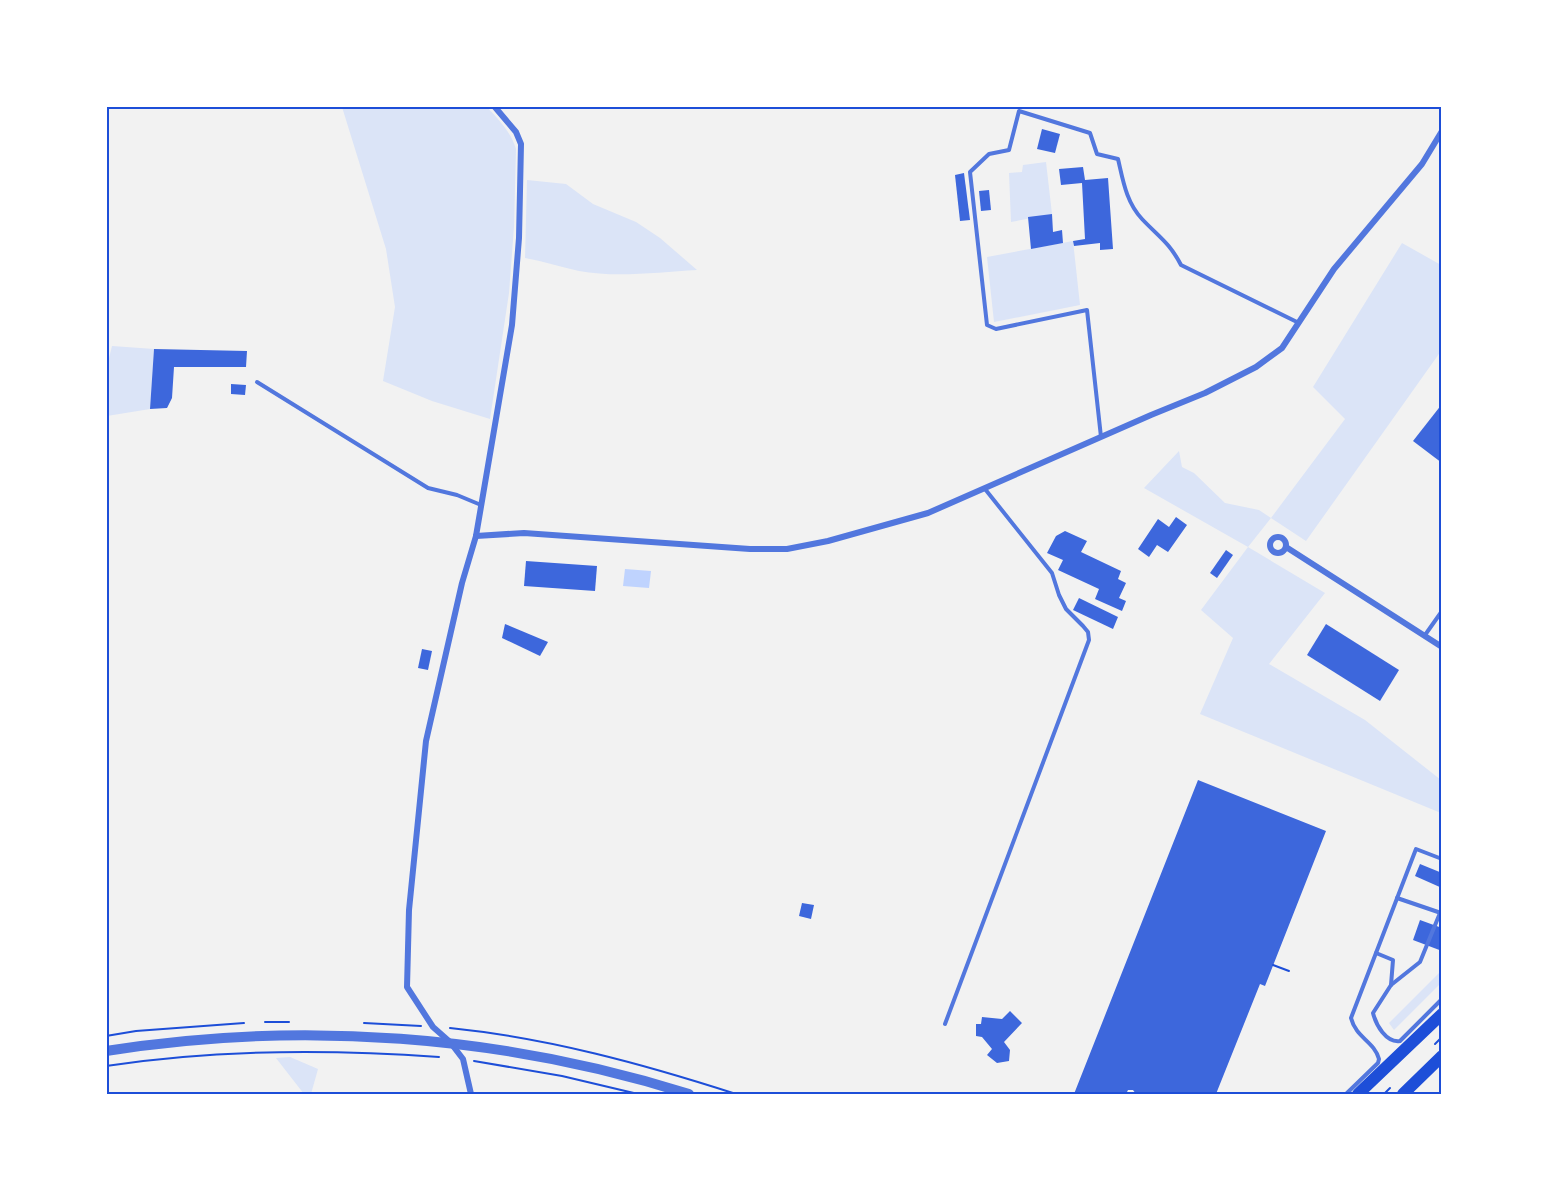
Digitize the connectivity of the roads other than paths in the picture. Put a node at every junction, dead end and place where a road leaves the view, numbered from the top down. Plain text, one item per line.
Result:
1 (494, 106) edge
2 (1442, 131) edge
3 (1299, 323) junction
4 (257, 382) dead end
5 (1101, 438) junction
6 (985, 488) junction
7 (482, 505) junction
8 (476, 537) junction
9 (1286, 547) dead end
10 (1442, 611) edge
11 (1425, 634) junction
12 (1442, 646) edge
13 (1442, 859) edge
14 (1397, 898) junction
15 (1441, 913) edge
16 (1376, 953) junction
17 (1391, 985) junction
18 (1442, 999) edge
19 (1442, 1014) edge
20 (945, 1024) dead end
21 (450, 1042) junction
22 (106, 1051) edge
23 (1442, 1056) edge
24 (471, 1095) edge
25 (689, 1095) edge
26 (1346, 1095) edge
27 (1358, 1095) edge
28 (1403, 1095) edge

1 - 7 street
2 - 3 street
3 - 5 street
3 - 5 lane
4 - 7 lane
5 - 6 street
6 - 8 street
6 - 20 lane
7 - 8 street
8 - 21 street
9 - 11 street
10 - 11 lane
11 - 12 street
13 - 14 lane
14 - 15 lane
14 - 16 lane
15 - 17 lane
16 - 17 lane
16 - 26 lane
17 - 18 lane
19 - 27 main road
21 - 22 street
21 - 24 street
21 - 25 street
23 - 28 main road

